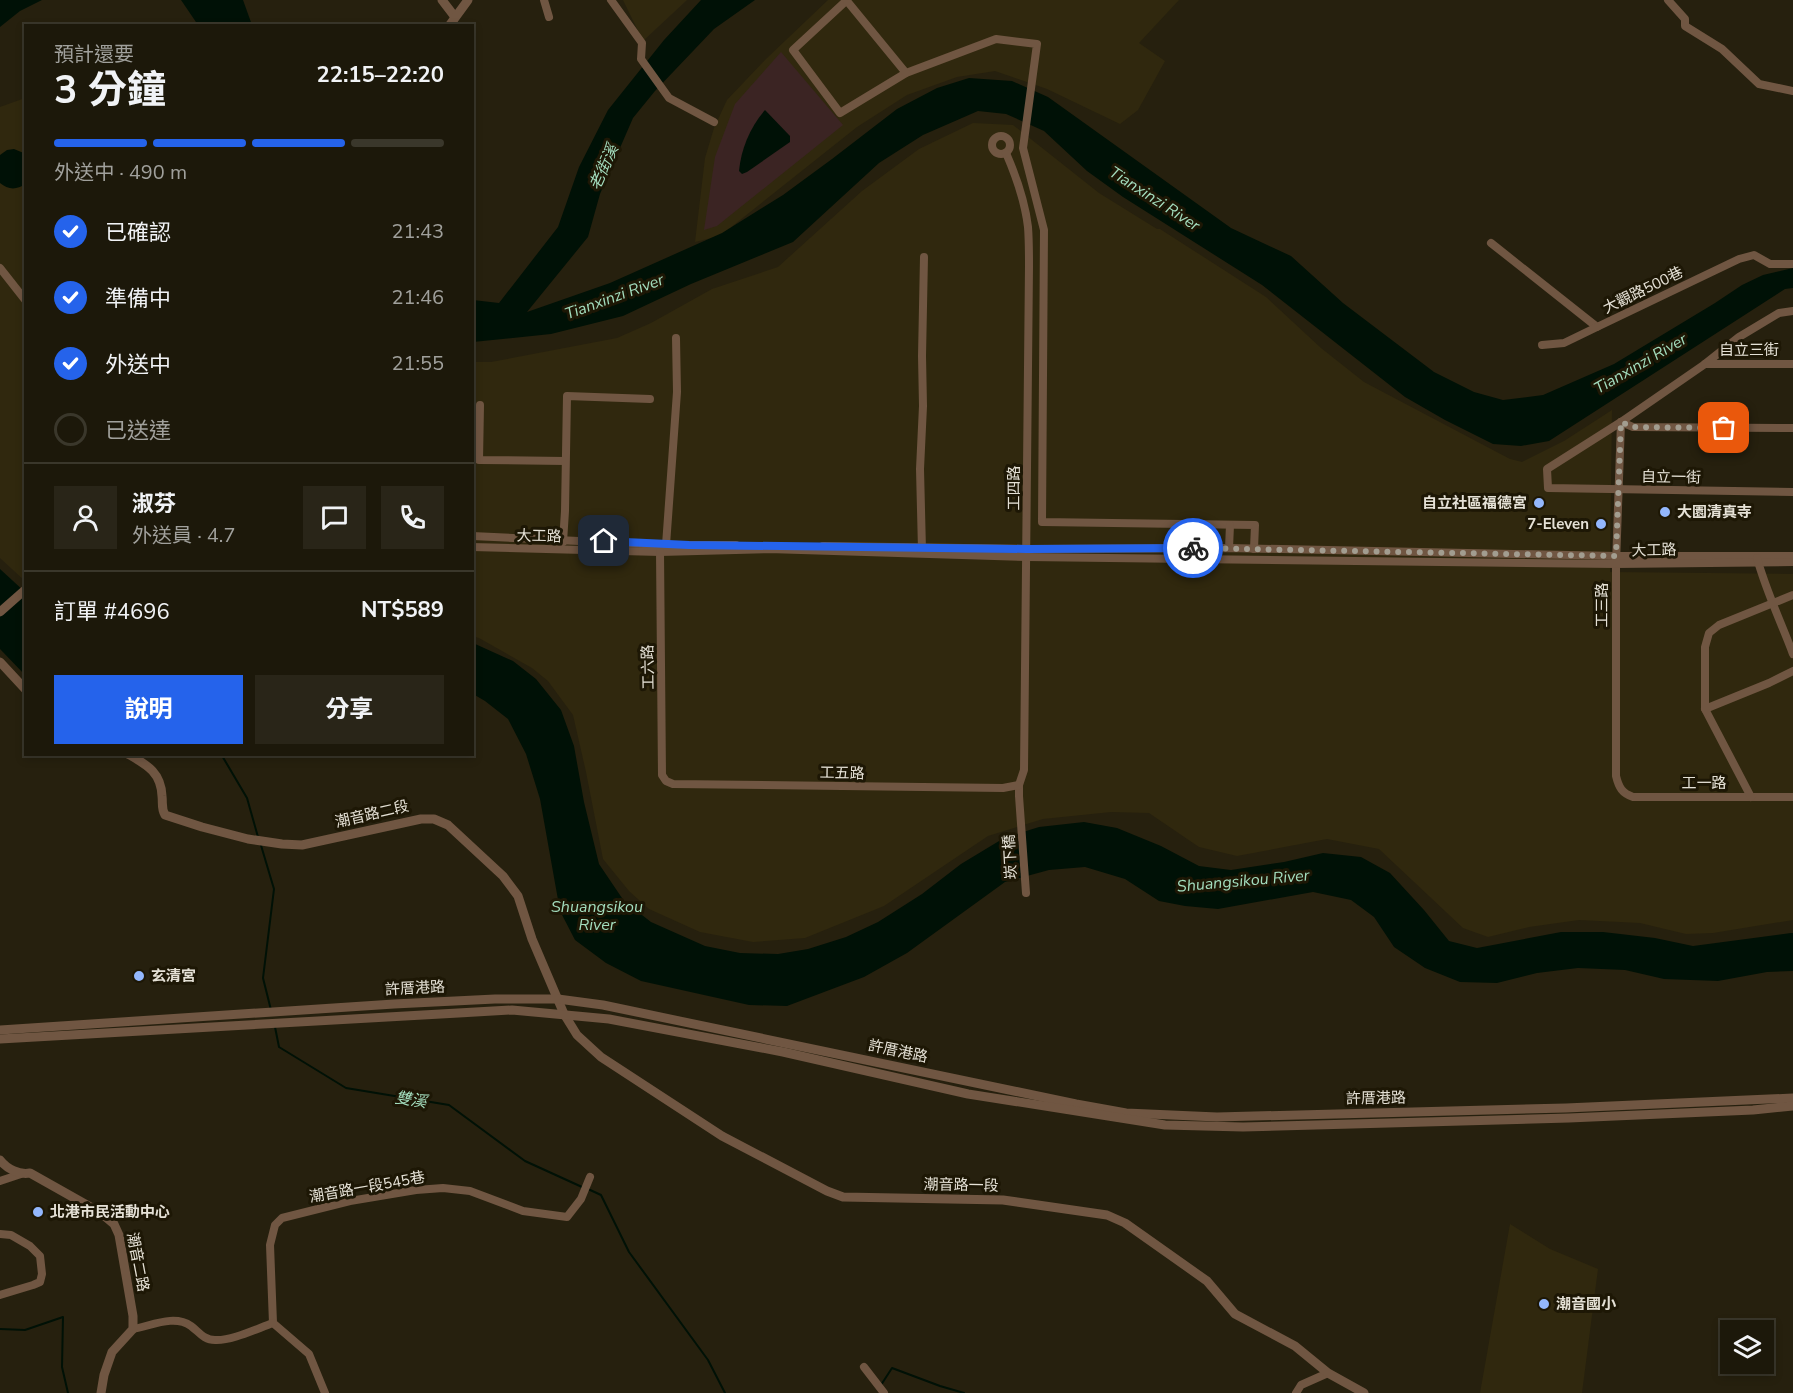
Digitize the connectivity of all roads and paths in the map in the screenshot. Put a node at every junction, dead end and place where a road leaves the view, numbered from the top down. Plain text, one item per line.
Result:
1 (442, 0) edge
2 (468, 0) edge
3 (544, 0) edge
4 (611, 0) edge
5 (847, 0) edge
6 (1668, 0) edge
7 (455, 17) junction
8 (549, 17) dead end
9 (450, 24) edge
10 (906, 73) junction
11 (1793, 91) edge
12 (714, 123) dead end
13 (1006, 153) dead end
14 (1491, 243) dead end
15 (924, 257) dead end
16 (1793, 264) edge
17 (0, 268) edge
18 (24, 298) edge
19 (1793, 310) edge
20 (1597, 327) junction
21 (676, 338) dead end
22 (1542, 345) dead end
23 (1705, 364) junction
24 (1793, 364) edge
25 (650, 399) dead end
26 (480, 405) dead end
27 (1621, 422) junction
28 (1793, 428) edge
29 (565, 461) junction
30 (1618, 489) junction
31 (1793, 492) edge
32 (1230, 525) junction
33 (474, 536) edge
34 (563, 539) junction
35 (666, 545) junction
36 (474, 547) edge
37 (1229, 548) junction
38 (563, 549) junction
39 (1254, 549) junction
40 (922, 551) junction
41 (660, 552) junction
42 (1027, 553) junction
43 (1793, 556) edge
44 (1757, 559) junction
45 (1616, 560) junction
46 (1793, 562) edge
47 (24, 591) edge
48 (1793, 595) edge
49 (1772, 604) junction
50 (0, 612) edge
51 (1793, 654) edge
52 (0, 662) edge
53 (1793, 670) edge
54 (24, 688) edge
55 (1706, 709) junction
56 (132, 756) edge
57 (666, 781) joint
58 (1019, 785) junction
59 (1618, 787) joint
60 (1751, 797) junction
61 (1793, 797) edge
62 (1022, 825) joint
63 (1025, 890) dead end
64 (561, 1007) junction
65 (0, 1030) edge
66 (0, 1039) edge
67 (1793, 1098) edge
68 (1793, 1106) edge
69 (1459, 1111) junction
70 (1104, 1112) junction
71 (1460, 1121) junction
72 (0, 1160) edge
73 (21, 1174) junction
74 (589, 1180) dead end
75 (0, 1181) edge
76 (0, 1234) edge
77 (0, 1295) edge
78 (273, 1323) junction
79 (133, 1329) junction
80 (864, 1367) dead end
81 (1328, 1374) junction
82 (101, 1393) edge
83 (325, 1393) edge
84 (884, 1393) edge
85 (1296, 1393) edge
86 (1364, 1393) edge

1 - 7 street
2 - 7 street
3 - 8 street
4 - 12 street
5 - 10 street
5 - 10 street
6 - 11 street
7 - 9 street
10 - 32 street
13 - 42 street, 工四路
14 - 20 street, 大觀路500巷
15 - 40 street
16 - 20 street, 大觀路500巷
17 - 18 street
19 - 23 street
20 - 22 street
21 - 35 street
23 - 24 street, 自立三街
23 - 27 street
25 - 29 street
26 - 29 street
27 - 28 street
27 - 30 street, 工三路
27 - 30 street, 自立一街
29 - 34 street
30 - 31 street, 自立一街
30 - 45 street, 工三路
32 - 37 street
32 - 39 street
33 - 34 street, 大工路
34 - 35 street, 大工路
34 - 38 street
35 - 40 street, 大工路
36 - 38 street, 大工路
37 - 39 street, 大工路
37 - 42 street, 大工路
38 - 41 street, 大工路
39 - 45 street, 大工路
40 - 41 street, 大工路
40 - 42 street, 大工路
41 - 57 street, 工六路
42 - 45 street, 大工路
42 - 58 street, 工四路
43 - 44 street, 大工路
44 - 45 street, 大工路
44 - 46 street, 大工路
44 - 49 street
45 - 59 street, 工三路
47 - 50 street
48 - 49 street
49 - 51 street
49 - 55 street
52 - 54 street
53 - 55 street
55 - 60 street
56 - 64 street, 潮音路二段
57 - 58 street, 工五路
58 - 62 street, 工四路
59 - 60 street, 工一路
60 - 61 street, 工一路
62 - 63 street, 崁下橋
64 - 65 street, 許厝港路
64 - 66 street, 許厝港路
64 - 70 street, 許厝港路
64 - 70 street, 許厝港路
64 - 81 street, 潮音路一段
67 - 69 street, 許厝港路
68 - 71 street, 許厝港路
69 - 70 street, 許厝港路
69 - 71 street
70 - 71 street, 許厝港路
72 - 73 street, 潮音二路
73 - 75 street
73 - 79 street, 潮音二路
74 - 78 street, 潮音路一段545巷
76 - 77 street
78 - 79 street
78 - 83 street
79 - 82 street
80 - 84 street
81 - 85 street
81 - 86 street, 潮音路一段

